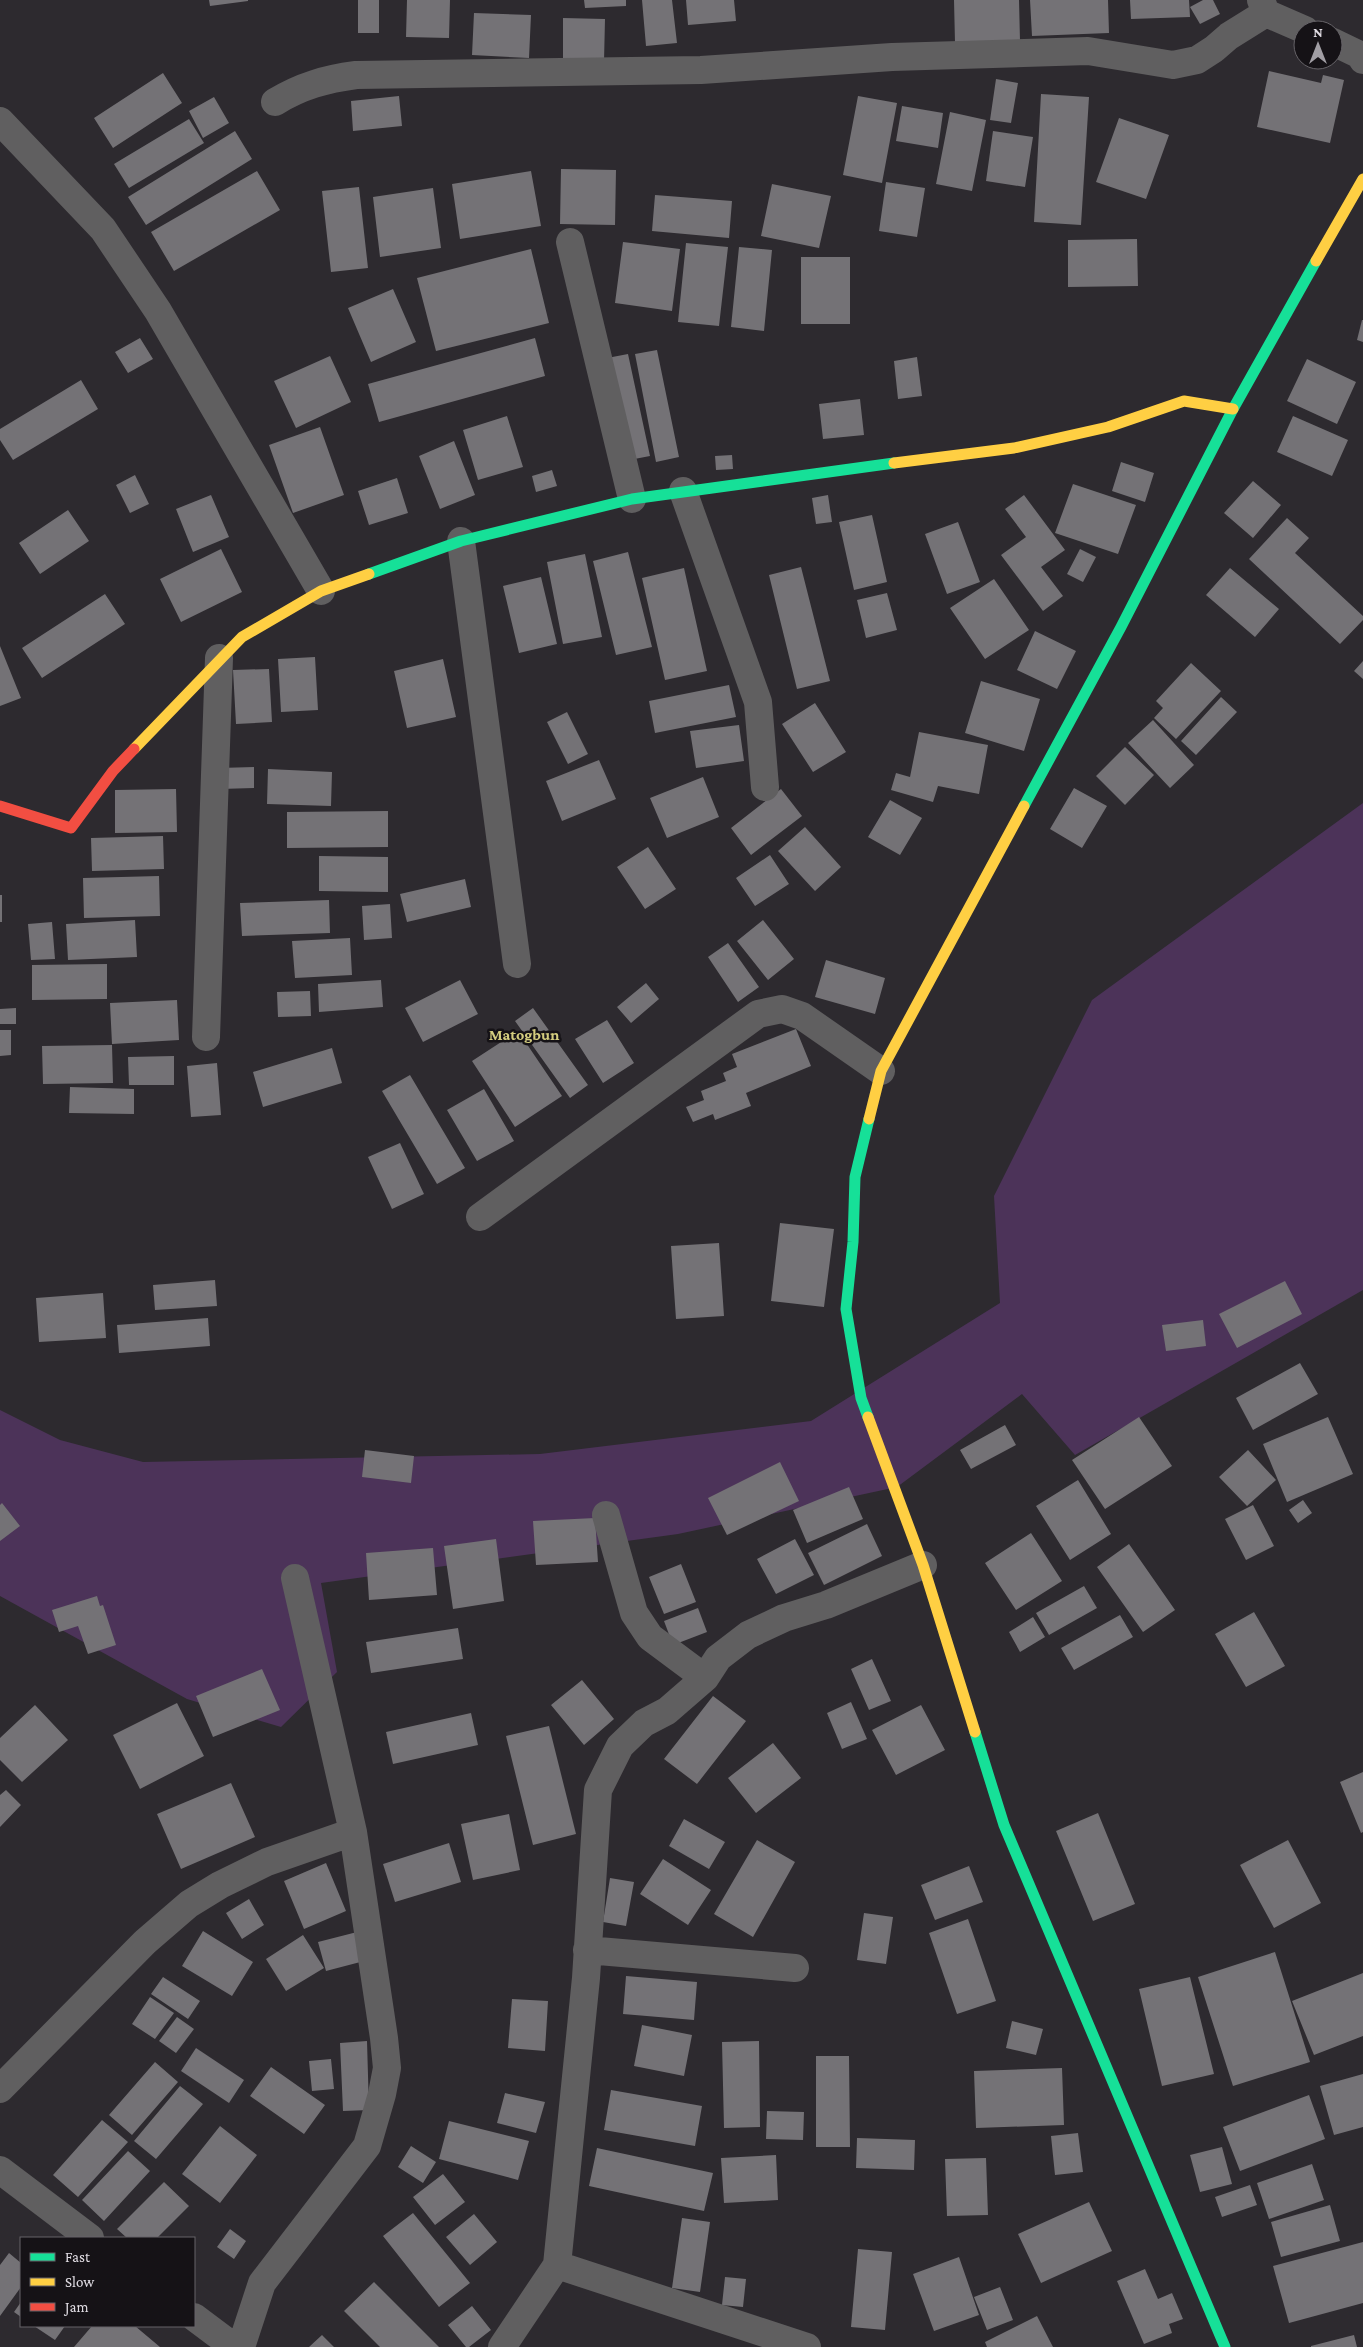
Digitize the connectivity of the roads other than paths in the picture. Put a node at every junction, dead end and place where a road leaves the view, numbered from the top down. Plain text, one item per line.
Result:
1 (1264, 7) edge
2 (1293, 23) edge
3 (1343, 47) edge
4 (1362, 56) edge
5 (275, 102) dead end
6 (0, 121) edge
7 (1363, 178) edge
8 (570, 242) dead end
9 (1233, 409) junction
10 (683, 491) junction
11 (632, 499) junction
12 (461, 542) junction
13 (321, 591) junction
14 (219, 658) junction
15 (765, 787) dead end
16 (0, 806) edge
17 (517, 964) dead end
18 (206, 1037) dead end
19 (881, 1071) junction
20 (480, 1217) dead end
21 (606, 1515) dead end
22 (923, 1565) junction
23 (295, 1578) dead end
24 (705, 1678) junction
25 (354, 1832) junction
26 (587, 1950) junction
27 (795, 1968) dead end
28 (0, 2089) edge
29 (0, 2170) edge
30 (89, 2237) edge
31 (557, 2265) junction
32 (195, 2318) edge
33 (234, 2347) edge
34 (241, 2347) edge
35 (502, 2347) edge
36 (807, 2347) edge
37 (1225, 2347) edge

1 - 2 street
1 - 5 street
3 - 4 street
6 - 13 street
7 - 9 street
8 - 11 street
9 - 10 street
9 - 19 street
10 - 11 street
10 - 15 street
11 - 12 street
12 - 13 street
12 - 17 street
13 - 14 street
14 - 16 street
14 - 18 street
19 - 20 street
19 - 22 street
21 - 24 street
22 - 24 street
22 - 37 street
23 - 25 street
24 - 26 street
25 - 28 street
25 - 34 street
26 - 27 street
26 - 31 street
29 - 30 street
31 - 35 street
31 - 36 street
32 - 33 street

